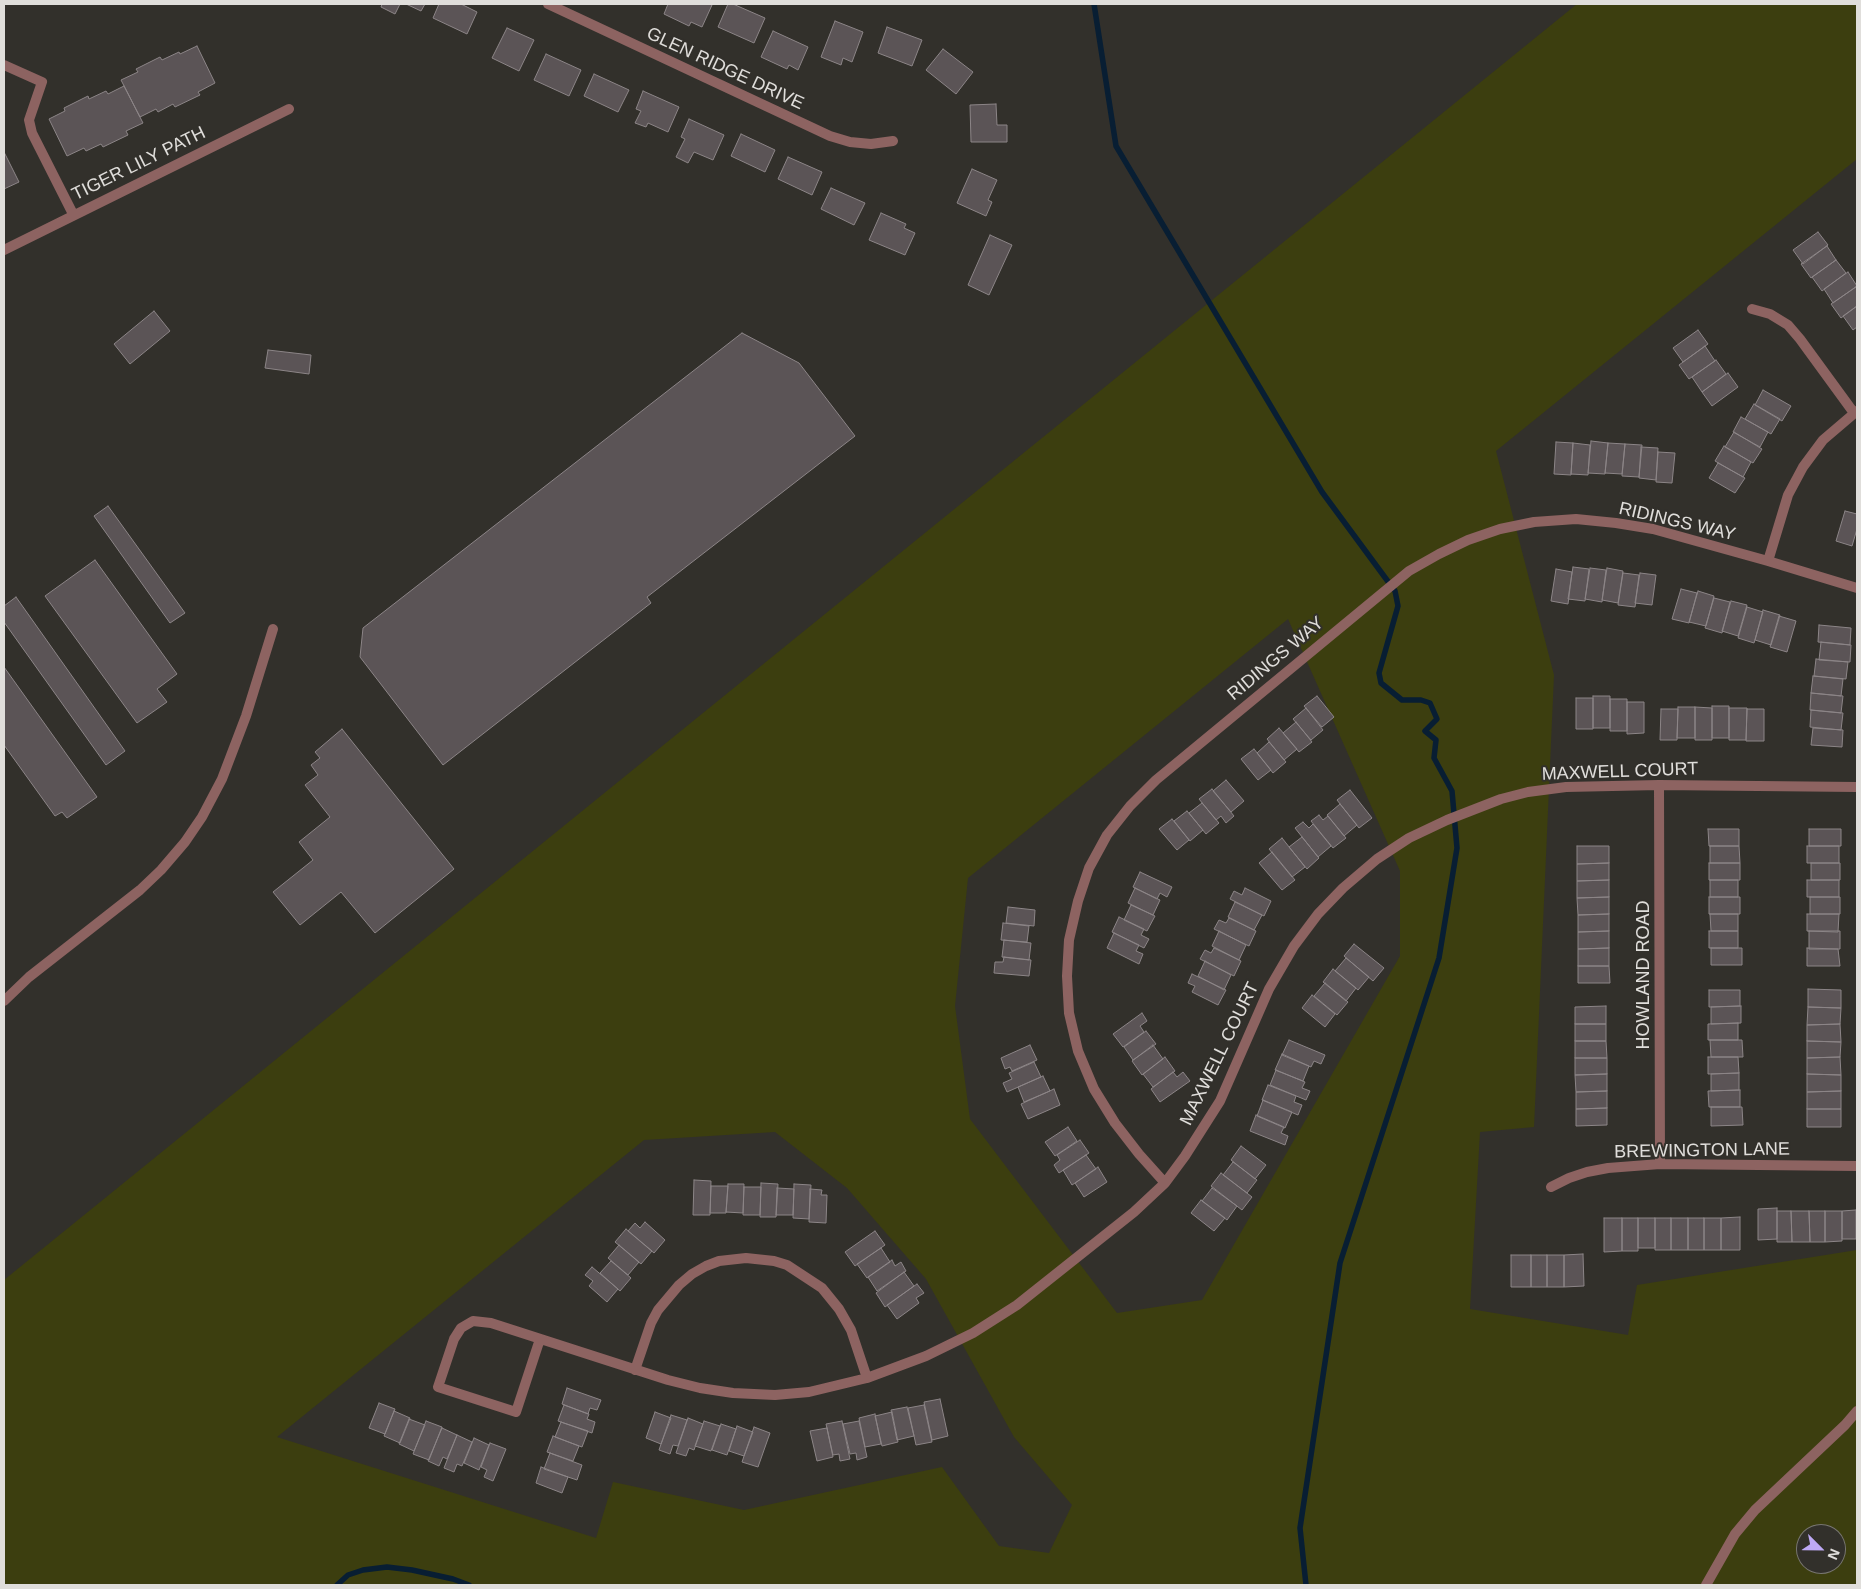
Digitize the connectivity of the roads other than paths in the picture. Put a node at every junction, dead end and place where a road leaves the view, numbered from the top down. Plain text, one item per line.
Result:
1 (548, 4) edge
2 (4, 65) edge
3 (289, 109) dead end
4 (893, 141) dead end
5 (73, 214) junction
6 (4, 250) edge
7 (1752, 309) dead end
8 (1856, 412) edge
9 (1768, 561) junction
10 (1857, 588) edge
11 (273, 629) dead end
12 (1659, 786) junction
13 (1857, 787) edge
14 (4, 1001) edge
15 (1660, 1164) junction
16 (1857, 1166) edge
17 (1165, 1183) junction
18 (1551, 1187) dead end
19 (540, 1339) junction
20 (635, 1370) junction
21 (867, 1378) junction
22 (1857, 1412) edge
23 (1706, 1585) edge

1 - 4 street, GLEN RIDGE DRIVE
2 - 5 street
3 - 5 street, TIGER LILY PATH
5 - 6 street, TIGER LILY PATH
7 - 8 street
8 - 9 street
9 - 10 street, RIDINGS WAY
9 - 17 street, RIDINGS WAY
11 - 14 street
12 - 13 street, MAXWELL COURT
12 - 15 street, HOWLAND ROAD
12 - 17 street, MAXWELL COURT
15 - 16 street, BREWINGTON LANE
15 - 18 street, BREWINGTON LANE
17 - 21 street, MAXWELL COURT
19 - 19 street, MAXWELL COURT
19 - 20 street, MAXWELL COURT
20 - 21 street, MAXWELL COURT
20 - 21 street
22 - 23 street

